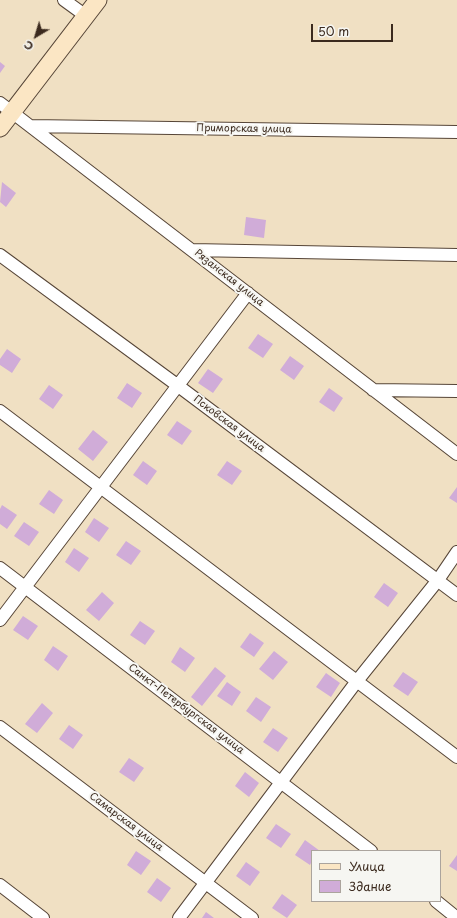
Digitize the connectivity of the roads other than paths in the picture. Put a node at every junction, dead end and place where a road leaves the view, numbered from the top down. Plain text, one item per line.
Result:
1 (64, 0) edge
2 (98, 0) edge
3 (86, 16) junction
4 (6, 107) edge
5 (30, 126) junction
6 (0, 128) edge
7 (457, 132) edge
8 (192, 250) junction
9 (0, 255) edge
10 (457, 255) edge
11 (248, 293) junction
12 (177, 385) junction
13 (374, 390) junction
14 (457, 391) edge
15 (0, 411) edge
16 (457, 454) edge
17 (100, 486) junction
18 (457, 552) edge
19 (0, 568) edge
20 (438, 580) junction
21 (25, 587) junction
22 (457, 596) edge
23 (0, 620) edge
24 (357, 681) junction
25 (0, 727) edge
26 (457, 757) edge
27 (281, 782) junction
28 (370, 850) edge
29 (207, 883) junction
30 (0, 885) edge
31 (437, 902) edge
32 (43, 918) edge
33 (179, 918) edge
34 (252, 918) edge
35 (457, 918) edge

1 - 3 street
2 - 3 street
3 - 4 street
4 - 5 street, Рязанская улица
4 - 6 street
5 - 7 street, Приморская улица
5 - 8 street, Рязанская улица
8 - 10 street
8 - 11 street, Рязанская улица
9 - 12 street, Псковская улица
11 - 12 street
11 - 13 street, Рязанская улица
12 - 17 street
12 - 20 street, Псковская улица
13 - 14 street
13 - 16 street, Рязанская улица
15 - 17 street
17 - 21 street
17 - 24 street
18 - 20 street
19 - 21 street, Санкт-Петербургская улица
20 - 22 street, Псковская улица
20 - 24 street
21 - 23 street
21 - 27 street, Санкт-Петербургская улица
24 - 26 street
24 - 27 street
25 - 29 street, Самарская улица
27 - 28 street, Санкт-Петербургская улица
27 - 29 street
29 - 33 street
29 - 34 street, Самарская улица
30 - 32 street
31 - 35 street

